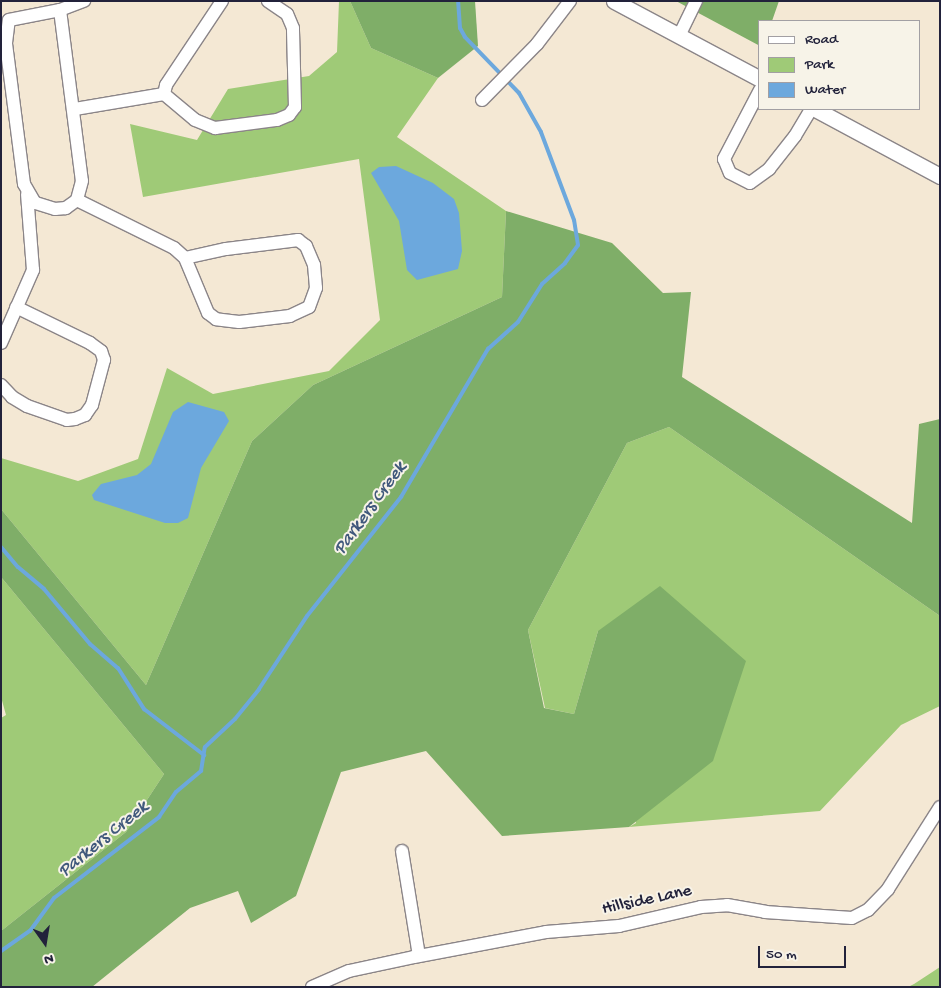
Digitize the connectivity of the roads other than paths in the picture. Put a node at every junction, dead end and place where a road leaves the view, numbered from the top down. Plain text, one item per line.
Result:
1 (84, 1) edge
2 (222, 1) edge
3 (268, 1) edge
4 (570, 1) edge
5 (614, 1) edge
6 (696, 1) edge
7 (60, 10) junction
8 (3, 19) edge
9 (679, 36) junction
10 (758, 78) edge
11 (6, 94) edge
12 (164, 94) junction
13 (758, 94) edge
14 (482, 100) dead end
15 (75, 109) junction
16 (812, 110) edge
17 (815, 110) edge
18 (940, 176) edge
19 (26, 189) junction
20 (77, 200) junction
21 (185, 258) junction
22 (16, 307) junction
23 (1, 343) edge
24 (1, 385) edge
25 (940, 807) edge
26 (402, 851) dead end
27 (419, 956) junction
28 (312, 987) edge

1 - 7 street
2 - 12 street
3 - 12 street
4 - 14 street
5 - 9 main road
6 - 9 street
7 - 8 street
7 - 15 street
8 - 11 street
9 - 10 main road
11 - 19 street
12 - 15 street
13 - 16 street
15 - 20 street
17 - 18 main road
19 - 20 street
19 - 22 street
20 - 21 street
21 - 21 street
22 - 23 street
22 - 24 street
25 - 27 street, Hillside Lane
26 - 27 street
27 - 28 street, Hillside Lane

